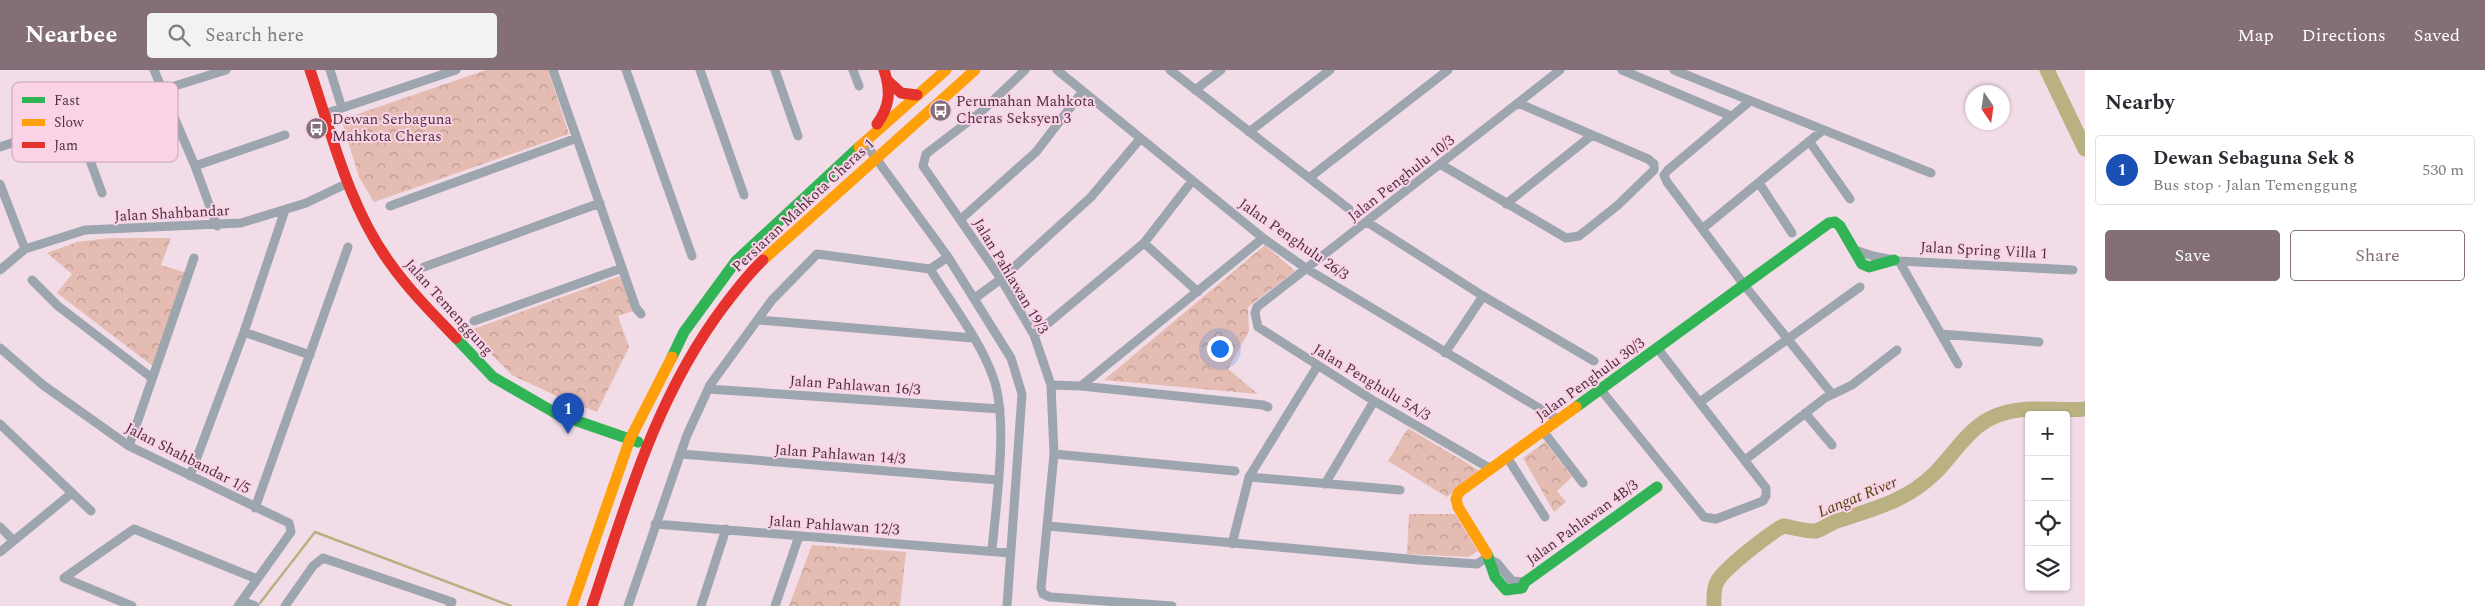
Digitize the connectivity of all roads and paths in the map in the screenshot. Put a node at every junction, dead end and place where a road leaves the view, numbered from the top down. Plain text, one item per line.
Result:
1 (154, 70) edge
2 (226, 70) edge
3 (310, 70) edge
4 (330, 70) edge
5 (456, 70) edge
6 (553, 70) edge
7 (626, 70) edge
8 (700, 70) edge
9 (775, 70) edge
10 (853, 70) edge
11 (946, 70) edge
12 (975, 70) edge
13 (1025, 70) edge
14 (1057, 70) edge
15 (1170, 70) edge
16 (1221, 70) edge
17 (1330, 70) edge
18 (1448, 70) edge
19 (1560, 70) edge
20 (1622, 70) edge
21 (1674, 70) edge
22 (430, 74) edge
23 (886, 75) edge
24 (159, 82) edge
25 (178, 85) edge
26 (859, 86) dead end
27 (1195, 90) junction
28 (1083, 91) junction
29 (917, 95) junction
30 (1750, 100) junction
31 (1521, 105) junction
32 (342, 108) junction
33 (324, 114) junction
34 (1732, 116) junction
35 (178, 127) edge
36 (1823, 130) junction
37 (1249, 132) junction
38 (285, 135) dead end
39 (798, 136) dead end
40 (1591, 136) junction
41 (577, 138) junction
42 (1140, 140) junction
43 (1809, 141) junction
44 (864, 142) junction
45 (12, 143) edge
46 (0, 147) edge
47 (876, 157) junction
48 (91, 162) edge
49 (195, 166) junction
50 (1442, 166) junction
51 (1931, 173) dead end
52 (1309, 178) junction
53 (1192, 181) junction
54 (1759, 182) junction
55 (0, 184) edge
56 (348, 184) junction
57 (102, 193) dead end
58 (744, 195) dead end
59 (1850, 199) dead end
60 (600, 203) junction
61 (1506, 204) junction
62 (390, 206) dead end
63 (1349, 209) dead end
64 (284, 210) junction
65 (961, 219) junction
66 (1367, 222) junction
67 (1834, 222) joint
68 (217, 226) junction
69 (1702, 229) junction
70 (1792, 233) dead end
71 (1263, 238) junction
72 (1144, 243) junction
73 (348, 247) dead end
74 (25, 249) junction
75 (692, 256) dead end
76 (948, 257) junction
77 (194, 258) dead end
78 (1896, 260) junction
79 (424, 268) dead end
80 (622, 268) junction
81 (930, 269) junction
82 (1307, 269) junction
83 (0, 270) edge
84 (2073, 270) dead end
85 (1001, 279) junction
86 (32, 280) dead end
87 (1745, 286) junction
88 (1860, 288) dead end
89 (1198, 292) junction
90 (1483, 296) junction
91 (975, 298) junction
92 (1257, 307) joint
93 (641, 314) dead end
94 (758, 320) junction
95 (474, 321) dead end
96 (244, 332) junction
97 (1941, 334) junction
98 (1034, 335) junction
99 (973, 338) junction
100 (1788, 338) junction
101 (2039, 342) dead end
102 (0, 348) edge
103 (1658, 348) junction
104 (1897, 350) dead end
105 (1445, 353) junction
106 (310, 354) junction
107 (1594, 361) dead end
108 (1958, 364) dead end
109 (1318, 366) junction
110 (152, 378) junction
111 (1051, 385) junction
112 (1081, 386) junction
113 (708, 389) junction
114 (1601, 390) junction
115 (1832, 394) junction
116 (1374, 401) junction
117 (1700, 402) junction
118 (1268, 407) dead end
119 (1000, 409) junction
120 (1806, 413) junction
121 (1559, 420) junction
122 (0, 424) edge
123 (1543, 431) junction
124 (630, 439) junction
125 (648, 444) junction
126 (1832, 445) dead end
127 (129, 446) junction
128 (681, 454) junction
129 (1054, 454) junction
130 (1507, 457) junction
131 (1745, 460) junction
132 (1491, 469) junction
133 (1235, 471) dead end
134 (190, 476) junction
135 (1249, 477) junction
136 (998, 480) junction
137 (1583, 483) dead end
138 (1324, 484) junction
139 (1657, 487) dead end
140 (1400, 490) dead end
141 (72, 493) junction
142 (1456, 499) joint
143 (255, 508) junction
144 (91, 511) dead end
145 (1545, 517) dead end
146 (656, 524) junction
147 (1048, 526) junction
148 (0, 527) edge
149 (726, 529) junction
150 (799, 536) junction
151 (13, 540) junction
152 (1232, 544) junction
153 (992, 550) junction
154 (0, 552) edge
155 (1010, 553) junction
156 (1490, 558) junction
157 (257, 579) junction
158 (240, 603) edge
159 (451, 604) edge
160 (132, 606) edge
161 (255, 606) edge
162 (285, 606) edge
163 (572, 606) edge
164 (592, 606) edge
165 (628, 606) edge
166 (701, 606) edge
167 (775, 606) edge
168 (1007, 606) edge
169 (1172, 606) edge

1 - 24 street
2 - 25 street
3 - 33 street, Jalan Temenggung
4 - 32 street
5 - 22 street
6 - 41 street
7 - 75 street
8 - 58 street
9 - 39 street
10 - 26 street
11 - 29 street, Persiaran Mahkota Cheras 1
12 - 47 street, Persiaran Mahkota Cheras 1
13 - 65 street, Jalan Pahlawan 19/3
14 - 28 street, Jalan Penghulu 26/3
15 - 27 street
16 - 27 street
17 - 37 street
18 - 52 street
19 - 31 street, Jalan Penghulu 10/3
20 - 34 street
21 - 30 street
22 - 32 street
23 - 29 street
23 - 44 street
27 - 37 street
28 - 42 street, Jalan Penghulu 26/3
28 - 65 street
29 - 44 street, Persiaran Mahkota Cheras 1
30 - 34 street
30 - 36 street
31 - 40 street
31 - 50 street, Jalan Penghulu 10/3
32 - 33 street
33 - 56 street, Jalan Temenggung
34 - 69 street
35 - 49 street
36 - 43 street
36 - 51 street
37 - 52 street
38 - 49 street
40 - 61 street
40 - 61 street
41 - 60 street
41 - 62 street
42 - 53 street, Jalan Penghulu 26/3
42 - 85 street
43 - 54 street
43 - 59 street
44 - 47 street
44 - 124 street, Persiaran Mahkota Cheras 1
45 - 46 street
47 - 76 street
47 - 125 street, Persiaran Mahkota Cheras 1
48 - 57 street
49 - 68 street
50 - 61 street
50 - 66 street, Jalan Penghulu 10/3
52 - 63 street
53 - 71 street, Jalan Penghulu 26/3
53 - 72 street
54 - 69 street
54 - 70 street
55 - 74 street
56 - 64 street, Jalan Shahbandar
56 - 124 street, Jalan Temenggung
60 - 79 street
60 - 80 street
64 - 68 street, Jalan Shahbandar
64 - 96 street
65 - 85 street, Jalan Pahlawan 19/3
66 - 82 street, Jalan Penghulu 10/3
66 - 90 street
67 - 78 street, Jalan Spring Villa 1
67 - 87 street, Jalan Penghulu 30/3
68 - 74 street, Jalan Shahbandar
69 - 87 street
71 - 82 street, Jalan Penghulu 26/3
71 - 89 street
72 - 89 street
72 - 98 street
73 - 106 street
74 - 83 street, Jalan Shahbandar
76 - 81 street
76 - 91 street
77 - 110 street
78 - 84 street, Jalan Spring Villa 1
78 - 97 street
80 - 93 street
80 - 95 street
81 - 94 street
81 - 99 street
82 - 92 street, Jalan Penghulu 10/3
82 - 105 street, Jalan Penghulu 26/3
85 - 91 street
85 - 98 street, Jalan Pahlawan 19/3
86 - 110 street
87 - 100 street
87 - 103 street, Jalan Penghulu 30/3
88 - 100 street
89 - 112 street
90 - 105 street
90 - 107 street
91 - 155 street
92 - 109 street, Jalan Penghulu 5A/3
94 - 99 street
94 - 113 street
96 - 106 street
96 - 134 street
97 - 101 street
97 - 108 street
98 - 111 street, Jalan Pahlawan 19/3
99 - 119 street
100 - 115 street
100 - 117 street
102 - 127 street, Jalan Shahbandar 1/5
103 - 114 street, Jalan Penghulu 30/3
103 - 117 street
104 - 115 street
105 - 121 street, Jalan Penghulu 26/3
106 - 143 street
109 - 116 street, Jalan Penghulu 5A/3
109 - 135 street
110 - 127 street
111 - 112 street
111 - 129 street, Jalan Pahlawan 19/3
112 - 118 street
113 - 119 street, Jalan Pahlawan 16/3
113 - 128 street
114 - 121 street, Jalan Penghulu 30/3
114 - 131 street
115 - 120 street
116 - 132 street, Jalan Penghulu 5A/3
116 - 138 street
117 - 131 street
119 - 136 street
120 - 126 street
120 - 131 street
121 - 123 street, Jalan Penghulu 30/3
122 - 141 street
123 - 130 street, Jalan Penghulu 30/3
123 - 137 street
124 - 125 street, Jalan Temenggung
124 - 163 street, Persiaran Mahkota Cheras 1
125 - 164 street, Persiaran Mahkota Cheras 1
127 - 134 street, Jalan Shahbandar 1/5
128 - 136 street, Jalan Pahlawan 14/3
128 - 146 street
129 - 133 street
129 - 147 street, Jalan Pahlawan 19/3
130 - 132 street, Jalan Penghulu 30/3
130 - 145 street
132 - 142 street, Jalan Penghulu 30/3
134 - 143 street, Jalan Shahbandar 1/5
135 - 138 street
135 - 152 street
136 - 153 street
138 - 140 street
139 - 156 street, Jalan Pahlawan 4B/3
141 - 144 street
141 - 151 street
142 - 156 street, Jalan Pahlawan 4B/3
143 - 157 street, Jalan Shahbandar 1/5
146 - 149 street, Jalan Pahlawan 12/3
146 - 165 street
147 - 152 street
147 - 169 street, Jalan Pahlawan 19/3
148 - 151 street
149 - 150 street, Jalan Pahlawan 12/3
149 - 166 street
150 - 153 street, Jalan Pahlawan 12/3
150 - 167 street
151 - 154 street
152 - 156 street
153 - 155 street, Jalan Pahlawan 12/3
155 - 168 street
157 - 158 street, Jalan Shahbandar 1/5
157 - 160 street
158 - 161 street
159 - 162 street

